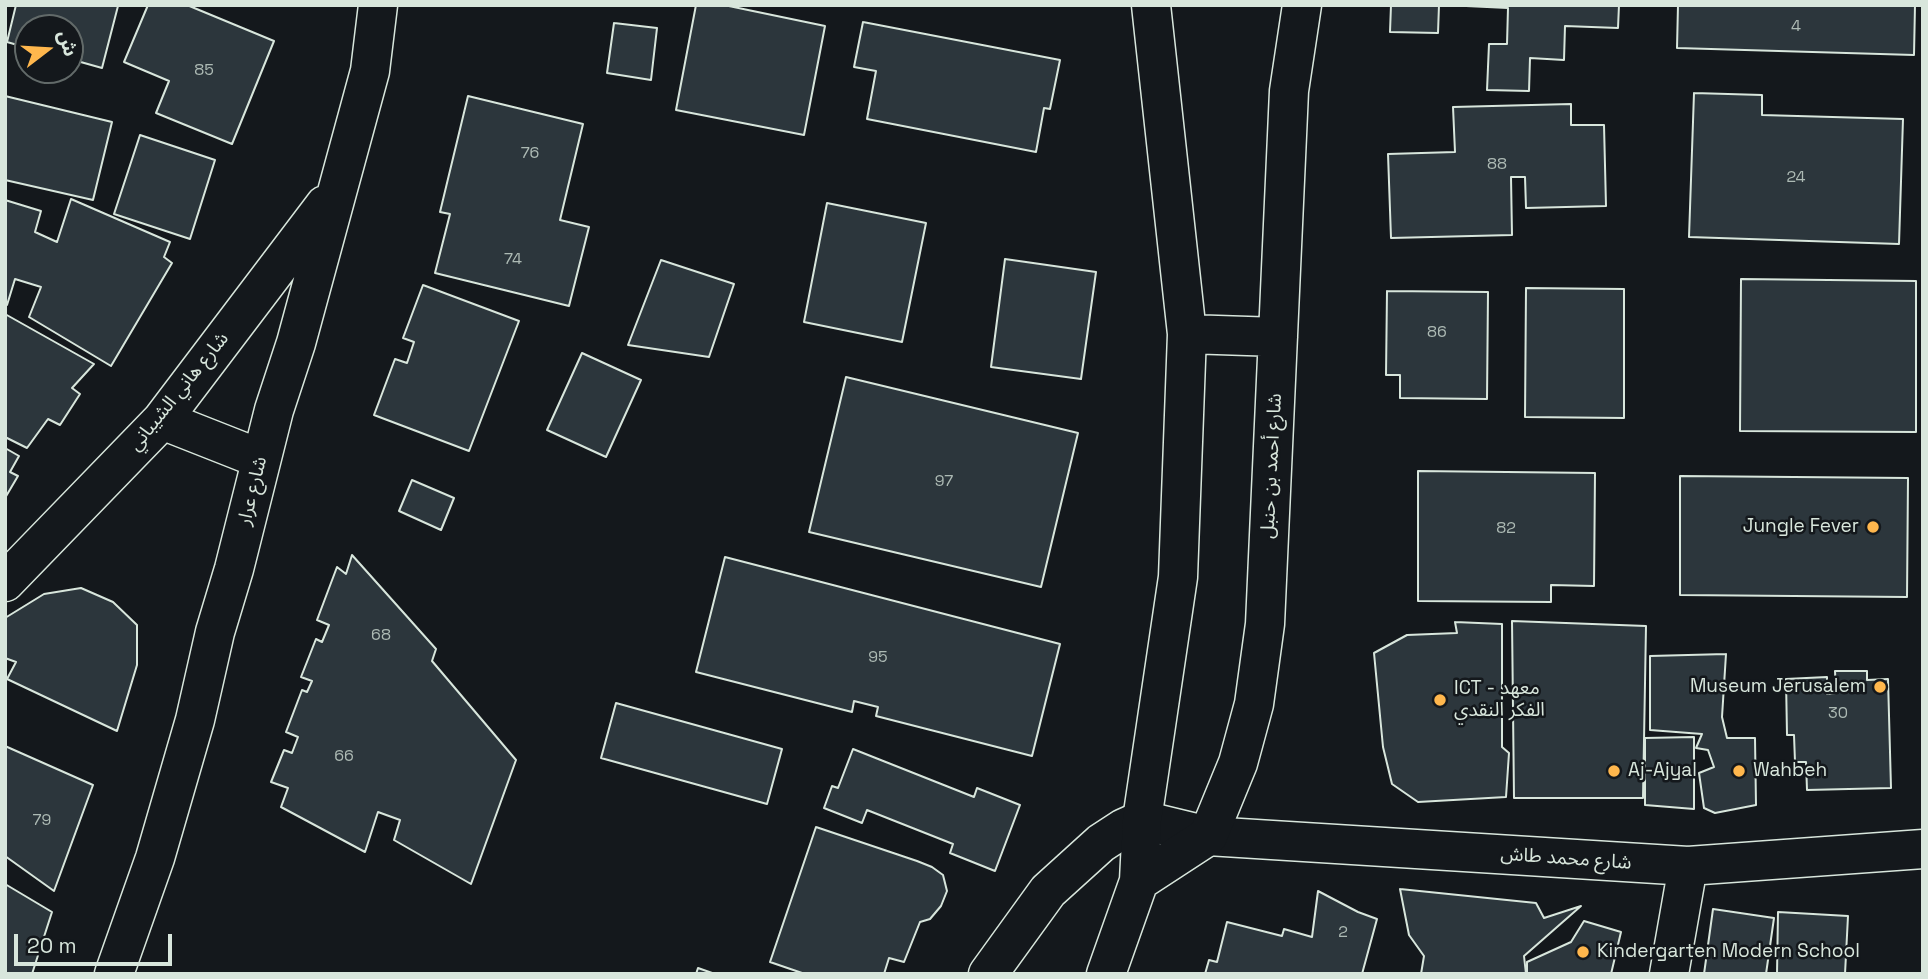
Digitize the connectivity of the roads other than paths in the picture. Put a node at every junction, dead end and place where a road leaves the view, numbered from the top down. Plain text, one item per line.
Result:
1 (378, 5) edge
2 (1151, 5) edge
3 (1302, 5) edge
4 (337, 189) junction
5 (1186, 334) junction
6 (1278, 337) junction
7 (162, 420) junction
8 (261, 459) junction
9 (5, 582) edge
10 (1142, 820) junction
11 (1208, 836) junction
12 (1923, 849) edge
13 (1688, 866) junction
14 (1139, 881) junction
15 (114, 974) edge
16 (989, 974) edge
17 (1106, 974) edge
18 (1668, 974) edge

1 - 4 street, شارع عرار
2 - 5 street
3 - 6 street, شارع أحمد بن حنبل
4 - 7 street, شارع هاني الشيباني
4 - 8 street, شارع عرار
5 - 6 street
5 - 10 street
6 - 11 street, شارع أحمد بن حنبل
7 - 8 street
7 - 9 street, شارع هاني الشيباني
8 - 15 street, شارع عرار
10 - 11 street, شارع محمد طاش
10 - 14 street
10 - 16 street
11 - 13 street, شارع محمد طاش
11 - 14 street
12 - 13 street, شارع محمد طاش
13 - 18 street
14 - 17 street

